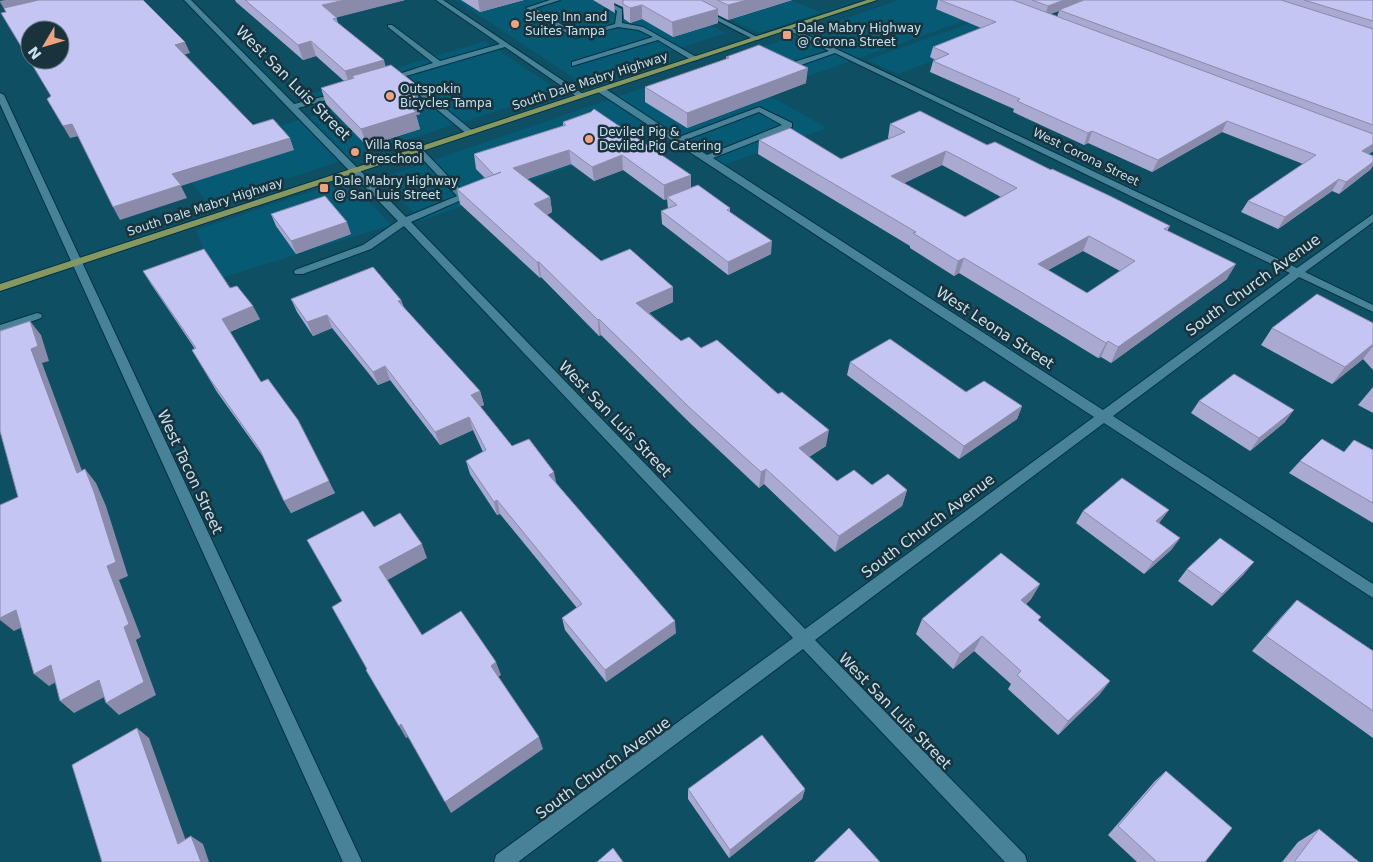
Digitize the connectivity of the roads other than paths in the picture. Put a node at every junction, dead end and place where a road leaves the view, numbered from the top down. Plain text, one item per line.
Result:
1 (187, 0) edge
2 (439, 0) edge
3 (557, 0) edge
4 (600, 0) edge
5 (680, 0) edge
6 (874, 0) edge
7 (618, 25) junction
8 (390, 26) dead end
9 (788, 28) junction
10 (658, 38) junction
11 (757, 38) junction
12 (505, 45) junction
13 (835, 51) junction
14 (696, 59) junction
15 (439, 64) junction
16 (575, 64) dead end
17 (784, 68) edge
18 (401, 75) junction
19 (383, 81) edge
20 (601, 90) junction
21 (347, 91) edge
22 (0, 95) edge
23 (582, 96) junction
24 (293, 107) junction
25 (471, 133) junction
26 (678, 140) junction
27 (418, 150) junction
28 (706, 158) junction
29 (356, 170) junction
30 (1373, 217) edge
31 (404, 221) junction
32 (76, 263) junction
33 (299, 272) dead end
34 (1297, 273) junction
35 (0, 288) edge
36 (1373, 309) edge
37 (38, 316) dead end
38 (0, 329) edge
39 (1103, 416) junction
40 (1373, 592) edge
41 (804, 640) junction
42 (353, 862) edge
43 (503, 862) edge
44 (1018, 862) edge

1 - 24 street, West San Luis Street
2 - 12 street
3 - 7 street
4 - 7 street
5 - 11 street
6 - 9 main road, South Dale Mabry Highway
7 - 10 street
8 - 15 street
9 - 11 main road, South Dale Mabry Highway
9 - 13 street, West Corona Street
10 - 14 street
10 - 16 street
11 - 14 main road, South Dale Mabry Highway
12 - 15 street
12 - 23 street
13 - 17 street
13 - 34 street, West Corona Street
14 - 20 main road, South Dale Mabry Highway
15 - 18 street
18 - 19 street
18 - 25 street
20 - 23 main road, South Dale Mabry Highway
20 - 26 street, West Leona Street
21 - 24 street
22 - 32 street, West Tacon Street
23 - 25 main road, South Dale Mabry Highway
24 - 29 street, West San Luis Street
25 - 27 main road, South Dale Mabry Highway
26 - 28 street, West Leona Street
26 - 28 street
27 - 29 main road, South Dale Mabry Highway
27 - 31 street
28 - 39 street, West Leona Street
29 - 31 street, West San Luis Street
29 - 32 main road, South Dale Mabry Highway
30 - 34 street, South Church Avenue
31 - 33 street
31 - 41 street, West San Luis Street
32 - 35 main road, South Dale Mabry Highway
32 - 42 street, West Tacon Street
34 - 36 street, West Corona Street
34 - 39 street, South Church Avenue
37 - 38 street
39 - 40 street, West Leona Street
39 - 41 street, South Church Avenue
41 - 43 street, South Church Avenue
41 - 44 street, West San Luis Street

